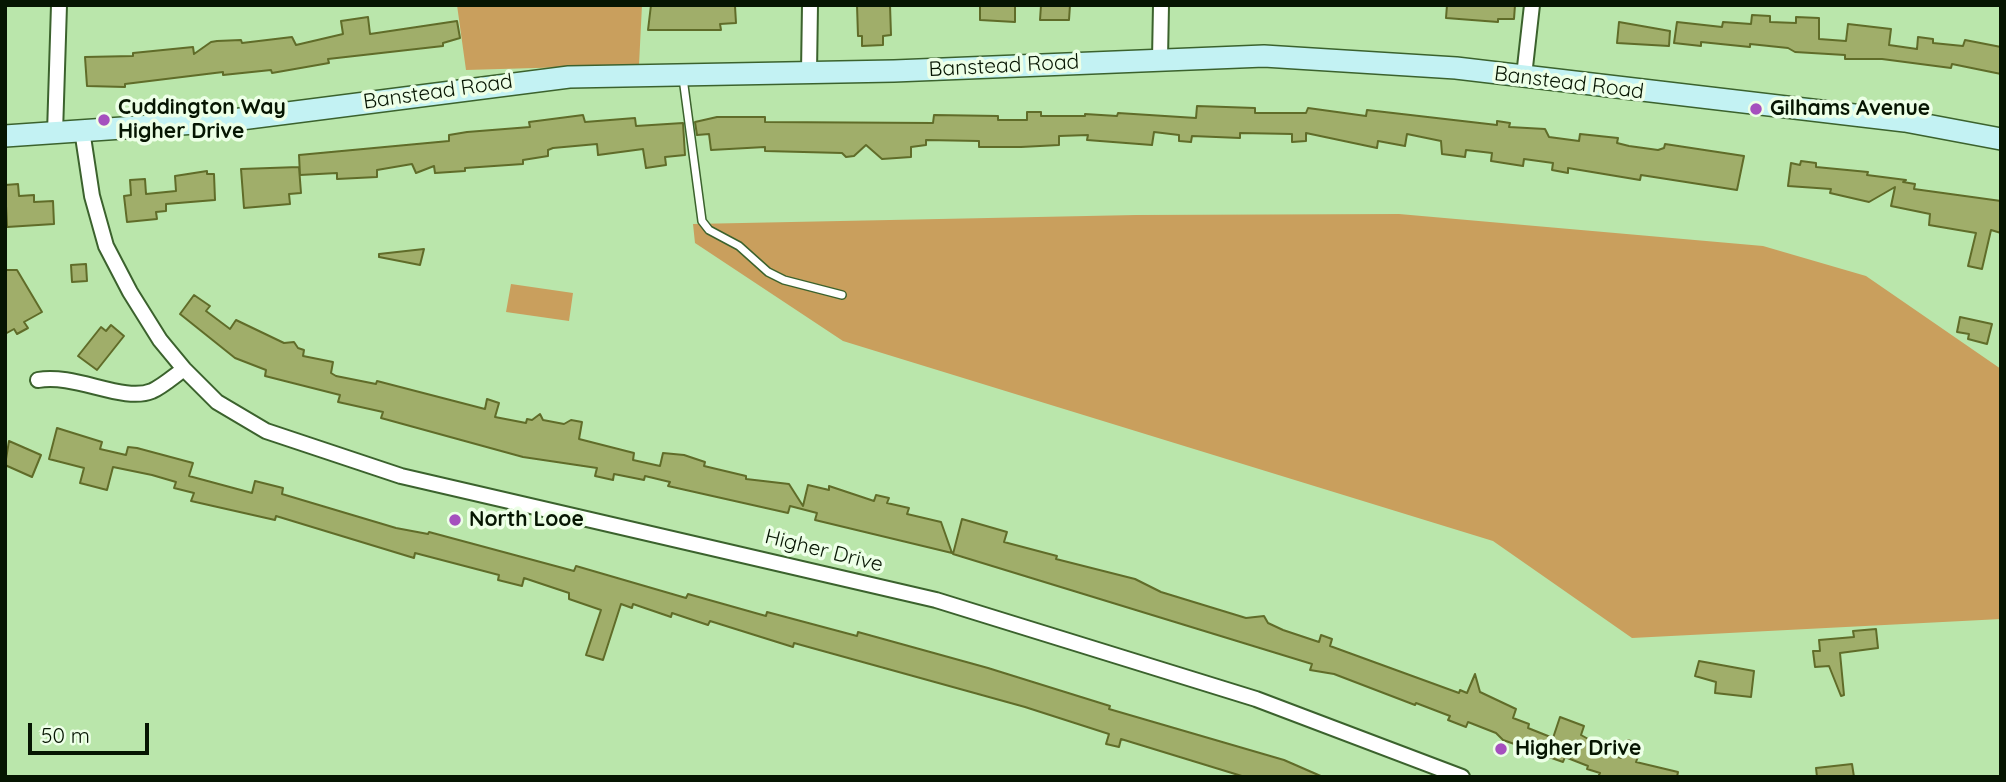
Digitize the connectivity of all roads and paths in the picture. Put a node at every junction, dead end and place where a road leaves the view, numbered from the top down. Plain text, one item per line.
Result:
1 (59, 5) edge
2 (810, 5) edge
3 (1161, 5) edge
4 (1532, 5) edge
5 (1160, 59) junction
6 (809, 72) junction
7 (682, 73) junction
8 (1524, 76) junction
9 (82, 130) junction
10 (54, 133) junction
11 (5, 136) edge
12 (2001, 139) edge
13 (842, 295) dead end
14 (184, 369) junction
15 (38, 380) dead end
16 (1462, 777) edge

1 - 10 street
2 - 6 street
3 - 5 street
4 - 8 street
5 - 6 street, Banstead Road
5 - 8 street, Banstead Road
6 - 7 street, Banstead Road
7 - 9 street, Banstead Road
7 - 13 lane
8 - 12 street, Banstead Road
9 - 10 street, Banstead Road
9 - 14 street, Higher Drive
10 - 11 street, Banstead Road
14 - 15 street
14 - 16 street, Higher Drive

